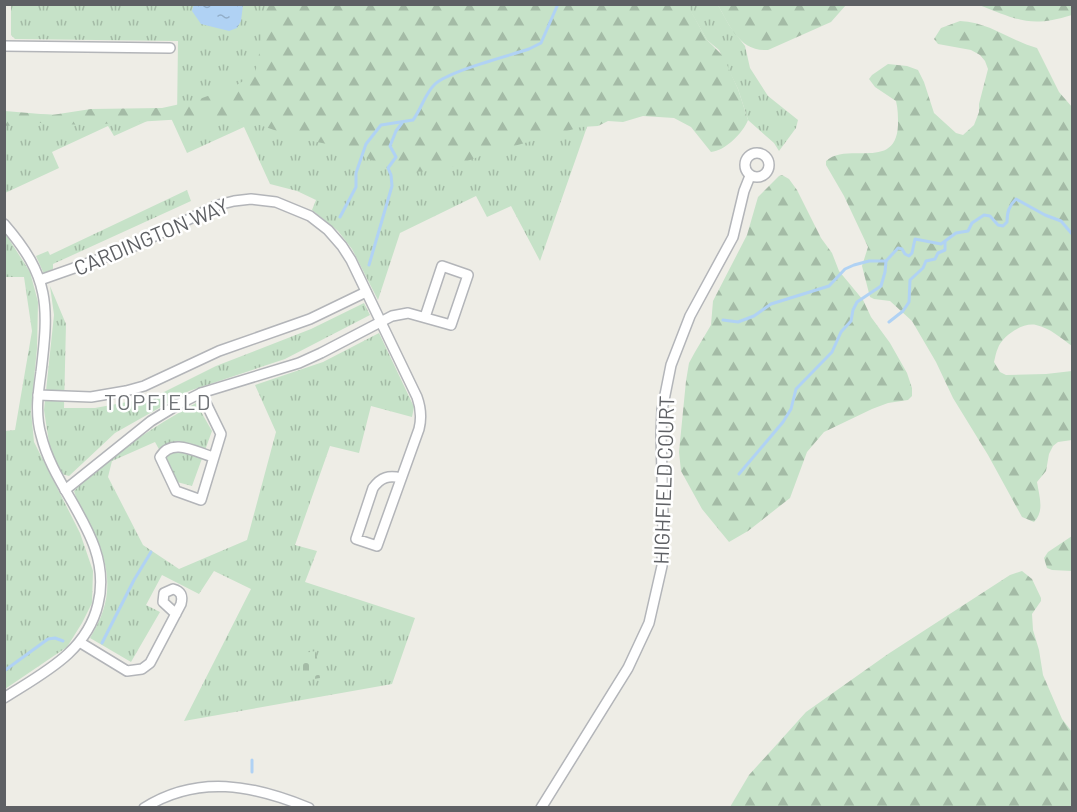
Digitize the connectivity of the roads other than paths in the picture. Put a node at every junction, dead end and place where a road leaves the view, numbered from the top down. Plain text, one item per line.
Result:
1 (4, 46) edge
2 (170, 48) dead end
3 (750, 176) dead end
4 (4, 224) edge
5 (40, 280) junction
6 (366, 292) junction
7 (425, 317) junction
8 (381, 322) junction
9 (201, 393) junction
10 (38, 394) junction
11 (213, 458) junction
12 (401, 478) junction
13 (65, 490) junction
14 (176, 614) dead end
15 (81, 643) junction
16 (4, 698) edge
17 (144, 807) edge
18 (309, 807) edge
19 (541, 807) edge

1 - 2 street
3 - 19 street, HIGHFIELD COURT
4 - 5 street
5 - 6 street, CARDINGTON WAY
5 - 10 street
6 - 8 street, CARDINGTON WAY
6 - 10 street
7 - 7 street
7 - 8 street
8 - 9 street
8 - 12 street, CARDINGTON WAY
9 - 11 street
9 - 13 street
10 - 13 street
11 - 11 street
12 - 12 street, CARDINGTON WAY
13 - 15 street
14 - 15 street
15 - 16 street
17 - 18 street

